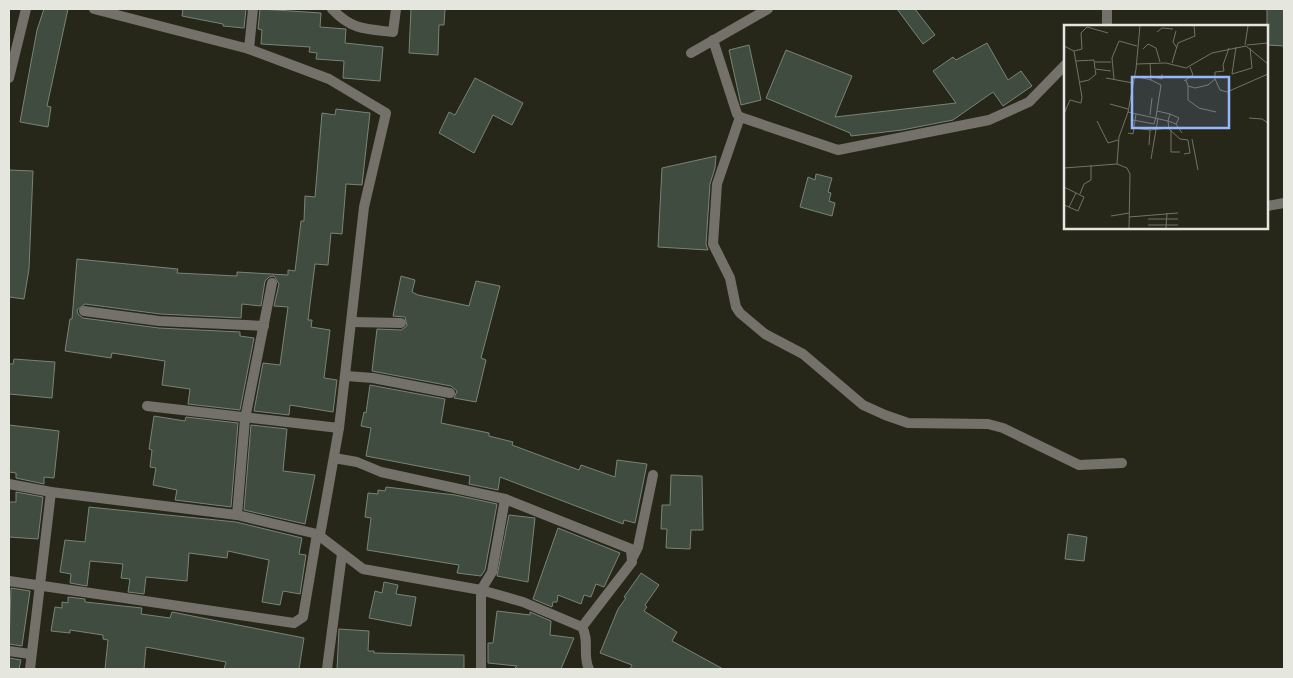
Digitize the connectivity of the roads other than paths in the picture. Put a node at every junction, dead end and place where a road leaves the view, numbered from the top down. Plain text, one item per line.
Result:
1 (26, 9) edge
2 (94, 9) edge
3 (253, 9) edge
4 (332, 9) edge
5 (396, 9) edge
6 (768, 9) edge
7 (1107, 9) edge
8 (1107, 25) edge
9 (713, 40) junction
10 (249, 49) junction
11 (691, 53) dead end
12 (1064, 66) edge
13 (9, 78) edge
14 (740, 117) junction
15 (1284, 203) edge
16 (1268, 206) edge
17 (272, 284) dead end
18 (84, 311) dead end
19 (354, 322) junction
20 (401, 323) dead end
21 (264, 326) junction
22 (347, 376) junction
23 (450, 393) dead end
24 (147, 406) dead end
25 (245, 419) junction
26 (339, 428) junction
27 (336, 458) junction
28 (1122, 463) dead end
29 (653, 475) dead end
30 (9, 484) edge
31 (51, 492) junction
32 (505, 500) junction
33 (237, 515) junction
34 (320, 535) junction
35 (342, 554) junction
36 (633, 557) junction
37 (9, 581) edge
38 (39, 585) junction
39 (481, 590) junction
40 (582, 627) junction
41 (9, 651) edge
42 (30, 654) junction
43 (30, 669) edge
44 (327, 669) edge
45 (481, 669) edge
46 (589, 669) edge

1 - 13 street
2 - 10 street
3 - 10 street
4 - 5 street
6 - 9 street
7 - 8 street
9 - 11 street
9 - 14 street
10 - 19 street
12 - 14 street
14 - 28 street
15 - 16 street
17 - 21 street
18 - 21 street
19 - 20 street
19 - 22 street
21 - 25 street
22 - 23 street
22 - 26 street
24 - 25 street
25 - 26 street
25 - 33 street
26 - 27 street
27 - 32 street
27 - 34 street
29 - 36 street
30 - 31 street
31 - 33 street
31 - 38 street
32 - 36 street
32 - 39 street
33 - 34 street
34 - 35 street
34 - 38 street
35 - 39 street
35 - 44 street
36 - 40 street
37 - 38 street
38 - 42 street
39 - 40 street
39 - 45 street
40 - 46 street
41 - 42 street
42 - 43 street

